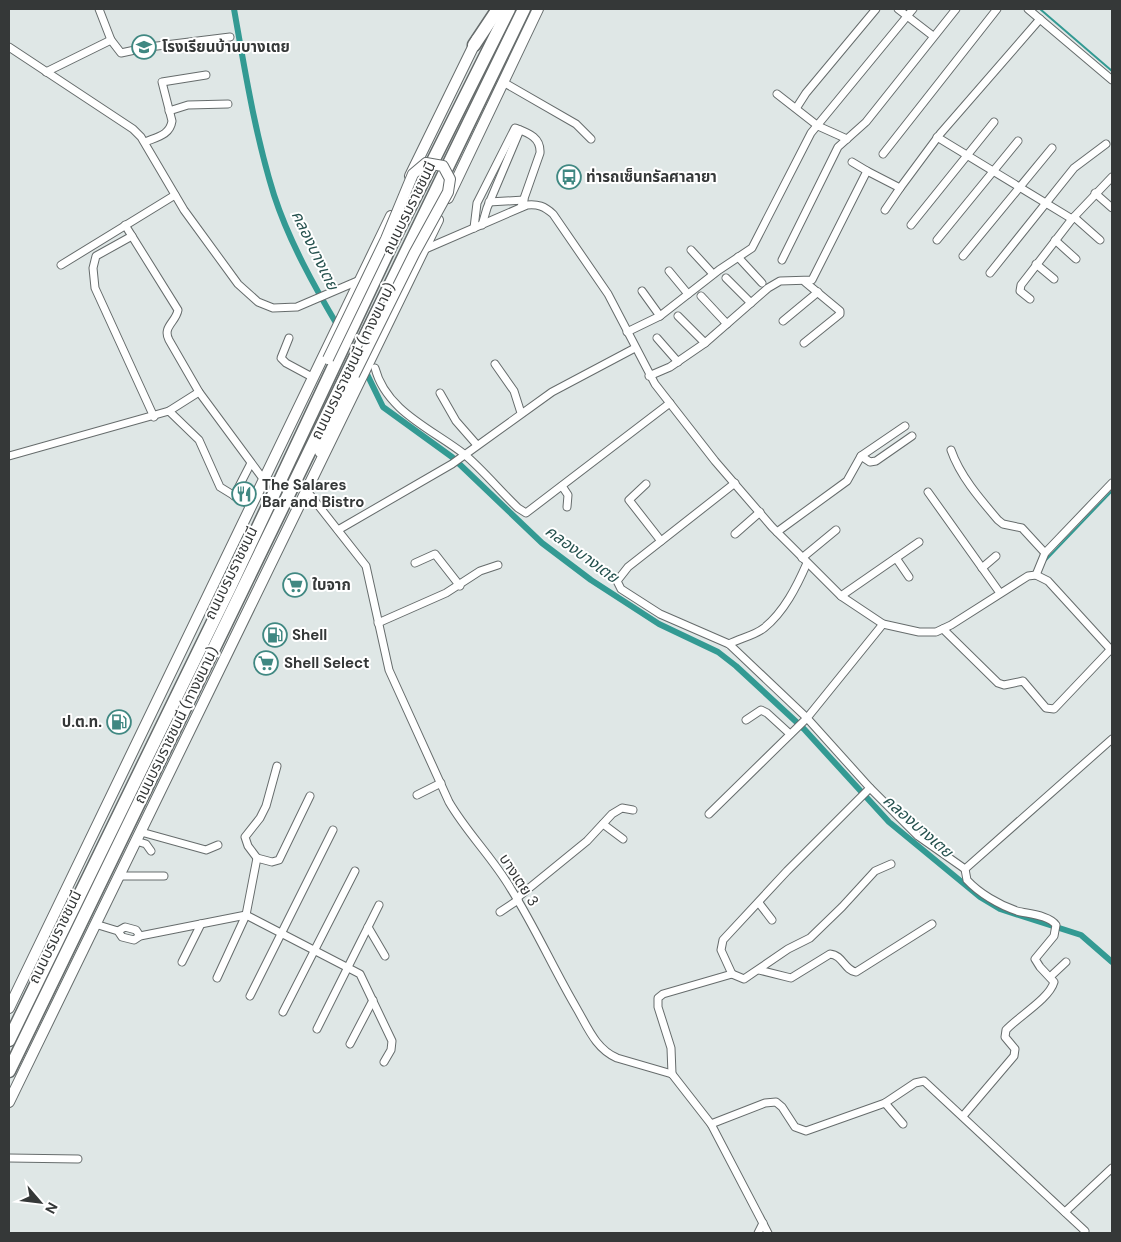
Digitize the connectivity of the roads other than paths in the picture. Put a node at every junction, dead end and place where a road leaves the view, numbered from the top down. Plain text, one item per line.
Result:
1 (99, 9) edge
2 (492, 9) edge
3 (498, 9) edge
4 (509, 9) edge
5 (524, 9) edge
6 (531, 9) edge
7 (538, 9) edge
8 (876, 9) edge
9 (898, 9) edge
10 (914, 9) edge
11 (956, 9) edge
12 (997, 9) edge
13 (1028, 9) edge
14 (907, 16) junction
15 (1040, 19) junction
16 (933, 36) junction
17 (230, 37) dead end
18 (111, 40) junction
19 (474, 45) junction
20 (507, 46) junction
21 (9, 47) edge
22 (46, 72) junction
23 (206, 75) dead end
24 (1112, 80) edge
25 (503, 82) junction
26 (777, 94) dead end
27 (228, 104) dead end
28 (797, 107) junction
29 (169, 111) junction
30 (994, 122) dead end
31 (818, 126) junction
32 (520, 130) junction
33 (937, 137) junction
34 (591, 139) dead end
35 (847, 139) junction
36 (1018, 141) dead end
37 (145, 142) junction
38 (1106, 144) dead end
39 (1052, 148) dead end
40 (882, 154) dead end
41 (967, 155) junction
42 (852, 162) dead end
43 (495, 165) junction
44 (503, 170) junction
45 (867, 171) junction
46 (994, 172) junction
47 (1112, 177) edge
48 (1018, 187) junction
49 (900, 188) junction
50 (1095, 193) junction
51 (175, 195) junction
52 (489, 202) junction
53 (523, 204) junction
54 (1045, 204) junction
55 (1112, 208) edge
56 (885, 210) dead end
57 (1073, 218) junction
58 (125, 225) junction
59 (911, 225) dead end
60 (478, 226) junction
61 (132, 236) junction
62 (937, 240) dead end
63 (1055, 240) junction
64 (1100, 240) dead end
65 (423, 250) junction
66 (691, 250) dead end
67 (963, 256) dead end
68 (738, 257) junction
69 (1076, 259) dead end
70 (782, 260) dead end
71 (1036, 264) junction
72 (61, 265) dead end
73 (669, 271) dead end
74 (990, 273) dead end
75 (713, 274) junction
76 (726, 278) dead end
77 (1054, 279) dead end
78 (360, 280) junction
79 (805, 282) junction
80 (762, 283) dead end
81 (642, 291) dead end
82 (818, 292) junction
83 (688, 294) junction
84 (701, 296) dead end
85 (1030, 299) dead end
86 (751, 303) junction
87 (660, 316) junction
88 (678, 316) dead end
89 (783, 321) dead end
90 (727, 324) junction
91 (627, 332) junction
92 (290, 338) dead end
93 (657, 338) dead end
94 (705, 343) junction
95 (804, 343) dead end
96 (636, 348) junction
97 (333, 360) junction
98 (678, 362) junction
99 (495, 364) dead end
100 (375, 368) dead end
101 (354, 376) junction
102 (650, 376) junction
103 (312, 377) junction
104 (199, 392) junction
105 (440, 393) dead end
106 (670, 403) junction
107 (169, 411) junction
108 (520, 413) junction
109 (154, 417) junction
110 (905, 426) dead end
111 (912, 436) dead end
112 (477, 445) junction
113 (951, 450) dead end
114 (9, 456) edge
115 (463, 456) junction
116 (861, 456) junction
117 (251, 463) junction
118 (262, 483) junction
119 (735, 483) junction
120 (1112, 483) edge
121 (646, 484) dead end
122 (562, 486) junction
123 (308, 488) junction
124 (928, 492) dead end
125 (234, 496) junction
126 (252, 506) junction
127 (567, 507) dead end
128 (760, 512) junction
129 (338, 530) junction
130 (836, 530) dead end
131 (777, 532) junction
132 (735, 534) dead end
133 (662, 541) junction
134 (919, 542) dead end
135 (1044, 553) junction
136 (996, 556) dead end
137 (896, 558) junction
138 (804, 561) junction
139 (415, 563) dead end
140 (498, 565) dead end
141 (982, 568) junction
142 (1036, 575) junction
143 (909, 577) dead end
144 (460, 586) junction
145 (1000, 593) junction
146 (842, 596) junction
147 (378, 623) junction
148 (883, 624) junction
149 (943, 629) junction
150 (729, 644) junction
151 (1112, 650) edge
152 (746, 720) dead end
153 (805, 720) junction
154 (790, 734) junction
155 (1112, 739) edge
156 (277, 766) dead end
157 (441, 783) junction
158 (869, 789) junction
159 (310, 796) dead end
160 (417, 796) dead end
161 (634, 810) dead end
162 (709, 814) dead end
163 (604, 824) junction
164 (333, 830) dead end
165 (140, 832) junction
166 (623, 840) dead end
167 (136, 842) junction
168 (218, 845) dead end
169 (151, 851) dead end
170 (257, 858) junction
171 (891, 864) dead end
172 (965, 869) junction
173 (355, 871) dead end
174 (119, 876) junction
175 (164, 876) dead end
176 (517, 899) junction
177 (759, 903) junction
178 (379, 906) dead end
179 (500, 912) dead end
180 (246, 915) junction
181 (772, 920) dead end
182 (95, 924) junction
183 (201, 924) junction
184 (932, 924) dead end
185 (368, 927) junction
186 (118, 931) junction
187 (281, 932) junction
188 (140, 936) junction
189 (314, 950) junction
190 (385, 956) dead end
191 (182, 962) dead end
192 (1066, 962) dead end
193 (348, 968) junction
194 (759, 970) junction
195 (732, 974) junction
196 (1050, 977) junction
197 (217, 978) dead end
198 (250, 996) dead end
199 (373, 1000) junction
200 (9, 1008) edge
201 (283, 1012) dead end
202 (317, 1029) dead end
203 (9, 1040) edge
204 (350, 1044) dead end
205 (384, 1062) dead end
206 (9, 1071) edge
207 (672, 1074) junction
208 (9, 1102) edge
209 (885, 1103) junction
210 (963, 1116) junction
211 (711, 1124) junction
212 (903, 1124) dead end
213 (9, 1158) edge
214 (78, 1159) dead end
215 (1112, 1168) edge
216 (1065, 1212) junction
217 (763, 1223) junction
218 (1085, 1231) dead end
219 (758, 1233) edge
220 (768, 1233) edge

1 - 18 street
2 - 19 main road, ถนนบรมราชชนนี (ทางขนาน)
3 - 19 highway
4 - 97 highway, ถนนบรมราชชนนี
5 - 20 highway, ถนนบรมราชชนนี
6 - 20 highway
7 - 25 main road, ถนนบรมราชชนนี (ทางขนาน)
8 - 28 street
9 - 14 street
10 - 14 street
11 - 16 street
12 - 40 street
13 - 15 street
14 - 16 street
14 - 31 street
15 - 24 street
15 - 33 street
16 - 35 street
17 - 18 street
18 - 22 street
19 - 78 main road, ถนนบรมราชชนนี (ทางขนาน)
20 - 101 highway, ถนนบรมราชชนนี
21 - 22 street
22 - 37 street
23 - 29 street
25 - 34 street
25 - 65 main road, ถนนบรมราชชนนี (ทางขนาน)
26 - 28 street
27 - 29 street
28 - 31 street
29 - 37 street
30 - 41 street
31 - 35 street
31 - 68 street
32 - 43 street
32 - 44 street
32 - 53 street
33 - 41 street
33 - 49 street
35 - 70 street
36 - 46 street
37 - 51 street
38 - 54 street
39 - 48 street
41 - 46 street
41 - 59 street
42 - 45 street
43 - 44 street
43 - 60 street
44 - 52 street
45 - 49 street
45 - 79 street
46 - 48 street
46 - 62 street
47 - 50 street
48 - 54 street
48 - 67 street
49 - 56 street
50 - 55 street
50 - 57 street
51 - 58 street
51 - 78 street
52 - 53 street
52 - 60 street
53 - 60 street
53 - 91 street
54 - 57 street
54 - 74 street
57 - 63 street
57 - 64 street
58 - 61 street
58 - 72 street
60 - 65 street
61 - 104 street
61 - 109 street
63 - 69 street
63 - 71 street
65 - 101 main road, ถนนบรมราชชนนี (ทางขนาน)
66 - 75 street
68 - 75 street
68 - 80 street
71 - 77 street
71 - 85 street
73 - 83 street
75 - 83 street
76 - 86 street
78 - 103 main road, ถนนบรมราชชนนี (ทางขนาน)
79 - 82 street
79 - 86 street
81 - 87 street
82 - 89 street
82 - 95 street
83 - 87 street
84 - 90 street
86 - 90 street
87 - 91 street
88 - 94 street
90 - 94 street
91 - 96 street
92 - 103 street
93 - 98 street
94 - 98 street
96 - 102 street
96 - 108 street
97 - 101 main road, bridge
97 - 118 main road
97 - 203 highway, ถนนบรมราชชนนี
98 - 102 street
99 - 108 street
100 - 115 street
101 - 123 main road, ถนนบรมราชชนนี (ทางขนาน)
101 - 206 highway, ถนนบรมราชชนนี
102 - 106 street
103 - 118 main road, ถนนบรมราชชนนี (ทางขนาน)
104 - 107 street
104 - 117 street
105 - 112 street
106 - 119 street
106 - 122 street
107 - 109 street
107 - 125 street
108 - 112 street
109 - 114 street
110 - 116 street
111 - 116 street
112 - 115 street
113 - 135 street
115 - 122 street
115 - 129 street
116 - 131 street
117 - 118 street
117 - 125 street
118 - 126 main road, ถนนบรมราชชนนี (ทางขนาน)
119 - 128 street
119 - 133 street
120 - 135 street
121 - 133 street
122 - 127 street
123 - 129 street, บางเตย 3
123 - 165 main road, ถนนบรมราชชนนี (ทางขนาน)
124 - 141 street
125 - 126 street
126 - 200 main road, ถนนบรมราชชนนี (ทางขนาน)
128 - 131 street
128 - 132 street
129 - 147 street, บางเตย 3
130 - 138 street
131 - 138 street
133 - 150 street
134 - 137 street
135 - 142 street
136 - 141 street
137 - 143 street
137 - 146 street
138 - 146 street
138 - 150 street
139 - 144 street
140 - 144 street
141 - 145 street
142 - 145 street
142 - 151 street
144 - 147 street
145 - 149 street
146 - 148 street
147 - 157 street, บางเตย 3
148 - 149 street
148 - 153 street
149 - 151 street
150 - 153 street
152 - 154 street
153 - 154 street
153 - 158 street
154 - 162 street
155 - 172 street
156 - 170 street
157 - 160 street
157 - 176 street, บางเตย 3
158 - 172 street
158 - 177 street
159 - 170 street
161 - 163 street
163 - 166 street
163 - 176 street
164 - 187 street
165 - 167 main road, ถนนบรมราชชนนี (ทางขนาน)
165 - 168 street
167 - 169 street
167 - 174 main road, ถนนบรมราชชนนี (ทางขนาน)
170 - 180 street
171 - 194 street
172 - 196 street
173 - 189 street
174 - 175 street
174 - 182 main road, ถนนบรมราชชนนี (ทางขนาน)
176 - 179 street
176 - 207 street, บางเตย 3
177 - 181 street
177 - 195 street
178 - 185 street
180 - 183 street
180 - 187 street
180 - 197 street
182 - 186 street
182 - 208 main road, ถนนบรมราชชนนี (ทางขนาน)
183 - 188 street
183 - 191 street
184 - 194 street
185 - 190 street
185 - 193 street
186 - 188 street
186 - 188 street
187 - 189 street
187 - 198 street
189 - 193 street
189 - 201 street
192 - 196 street
193 - 199 street
193 - 202 street
194 - 195 street
195 - 207 street
196 - 210 street
199 - 204 street
199 - 205 street
207 - 211 street
209 - 210 street
209 - 211 street
209 - 212 street
210 - 216 street
211 - 217 street
213 - 214 street
215 - 216 street
216 - 218 street
217 - 219 street
217 - 220 street

